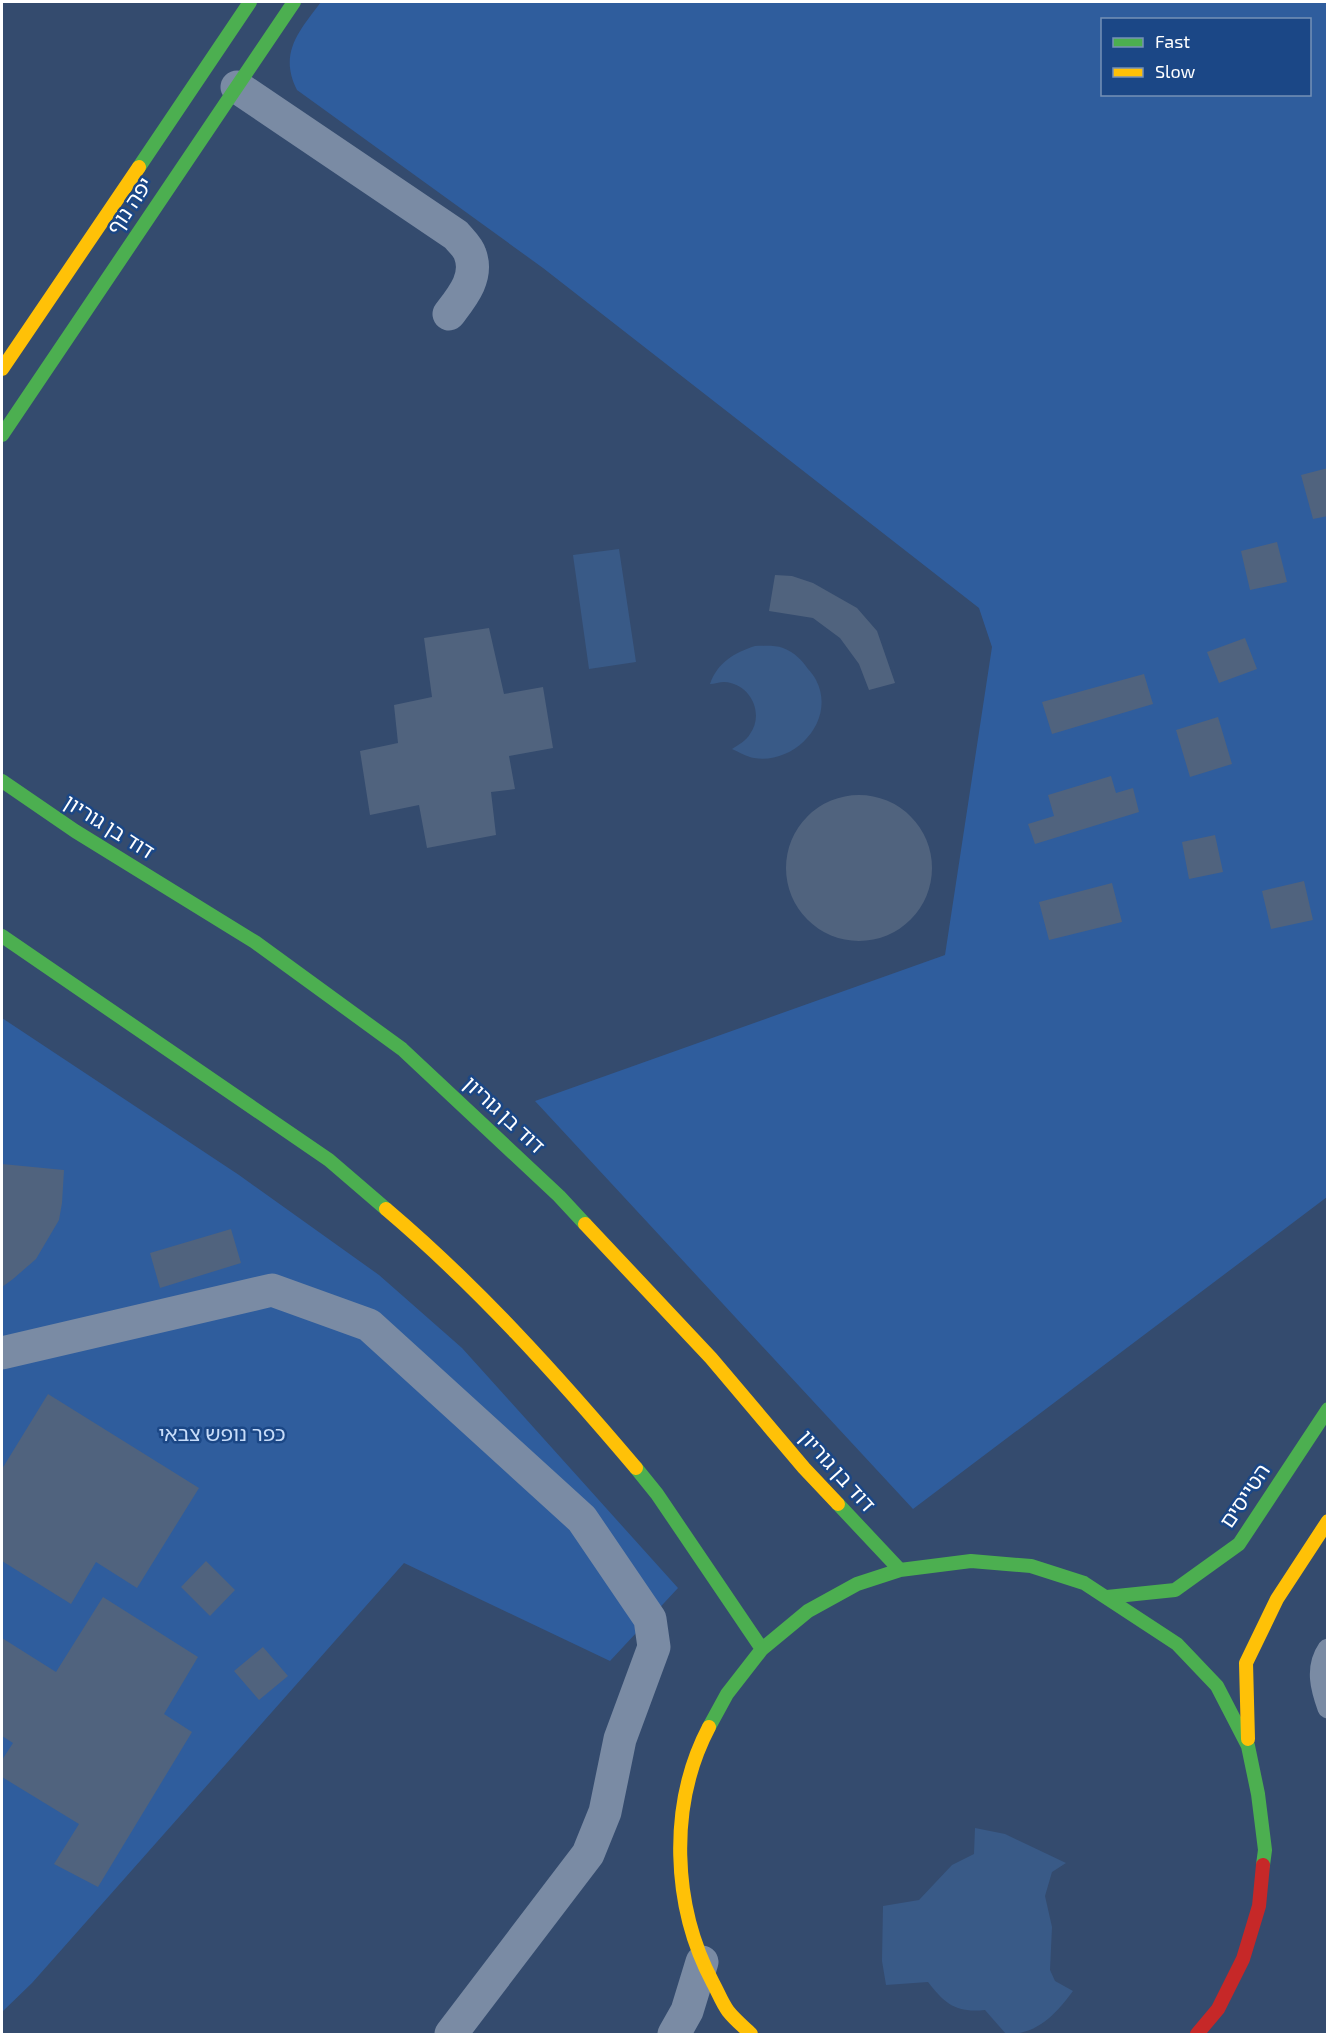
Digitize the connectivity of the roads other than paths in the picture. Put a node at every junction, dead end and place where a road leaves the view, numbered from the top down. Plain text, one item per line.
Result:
1 (250, 2) edge
2 (294, 2) edge
3 (237, 87) junction
4 (449, 314) dead end
5 (2, 369) edge
6 (2, 435) edge
7 (2, 781) edge
8 (2, 936) edge
9 (2, 1353) edge
10 (1328, 1409) edge
11 (1328, 1521) edge
12 (1321, 1548) edge
13 (900, 1570) junction
14 (1107, 1597) junction
15 (762, 1649) junction
16 (1328, 1649) edge
17 (1328, 1708) edge
18 (1248, 1746) junction
19 (702, 1962) junction
20 (451, 2034) edge
21 (674, 2034) edge
22 (751, 2034) edge
23 (1197, 2034) edge

1 - 5 main road, יפה נוף
2 - 3 main road, יפה נוף
3 - 4 street
3 - 6 main road, יפה נוף
7 - 13 main road, דוד בן גוריון
8 - 15 main road
9 - 20 street
10 - 14 main road, הטייסים
11 - 12 main road
12 - 18 main road
13 - 14 main road
13 - 15 main road
14 - 18 main road
15 - 19 main road
16 - 17 lane
18 - 23 main road
19 - 21 street
19 - 22 main road

